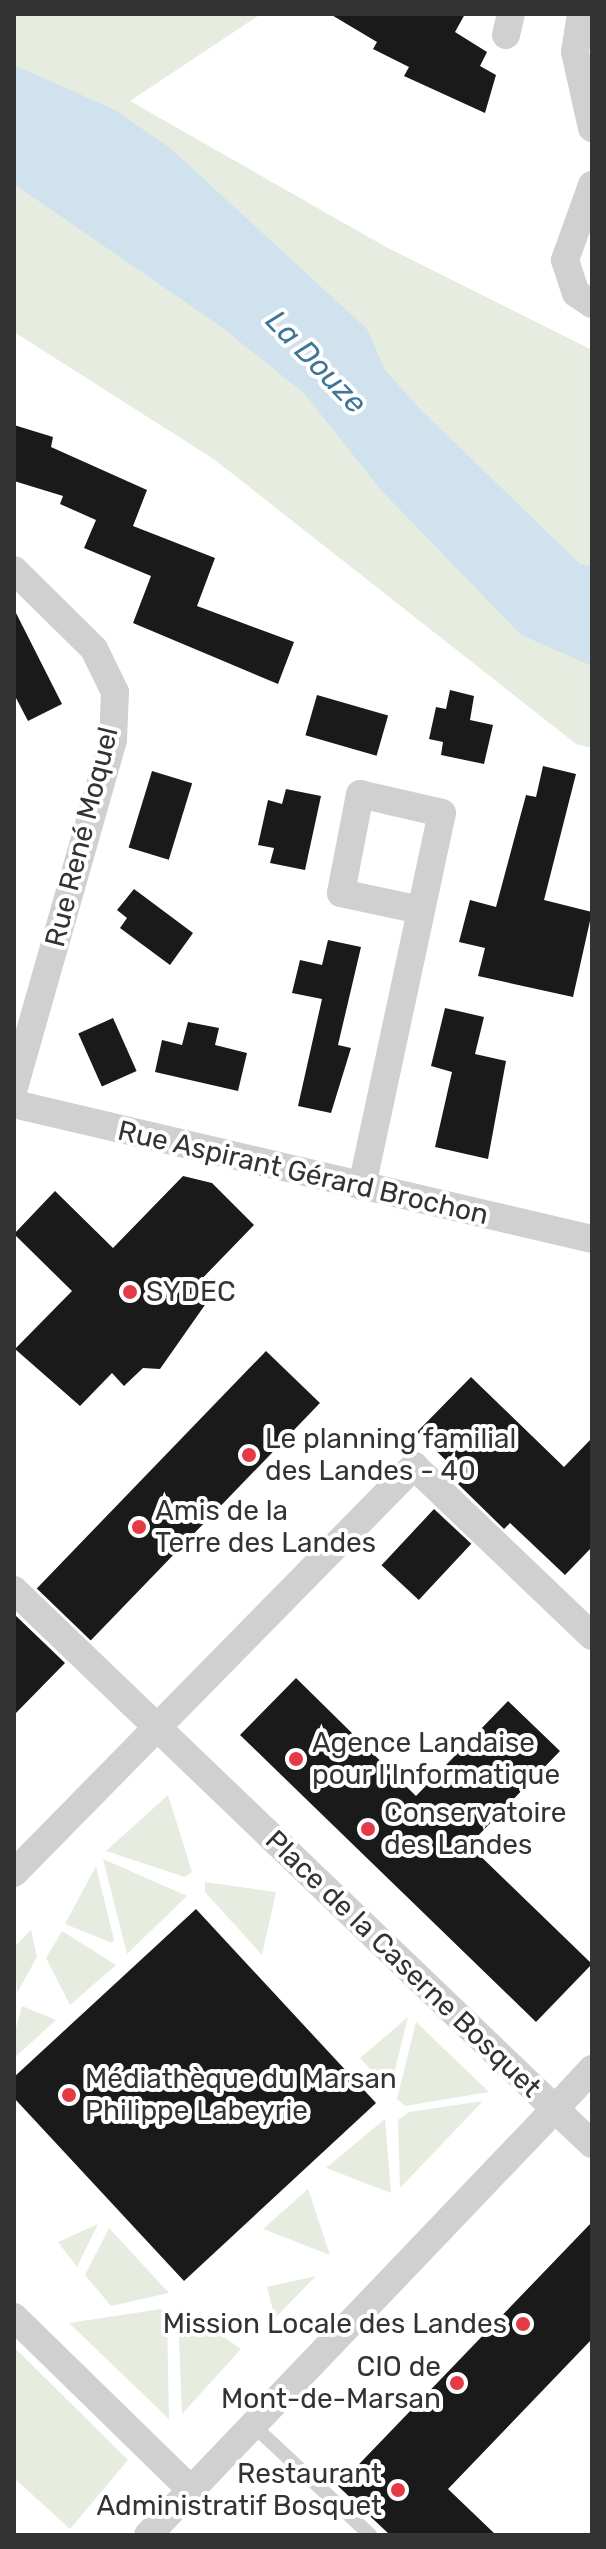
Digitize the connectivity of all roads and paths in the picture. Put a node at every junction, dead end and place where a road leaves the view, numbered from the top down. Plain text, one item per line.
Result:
1 (581, 14) edge
2 (592, 128) edge
3 (592, 185) edge
4 (592, 304) edge
5 (14, 570) edge
6 (420, 910) junction
7 (14, 1088) edge
8 (14, 1104) edge
9 (362, 1186) junction
10 (592, 1239) edge
11 (14, 1590) edge
12 (592, 1636) edge
13 (156, 1728) junction
14 (14, 1873) edge
15 (592, 2069) edge
16 (555, 2109) junction
17 (592, 2144) edge
18 (14, 2317) edge
19 (253, 2425) junction
20 (192, 2491) junction
21 (148, 2535) edge
22 (370, 2535) edge

1 - 2 street
3 - 4 street
5 - 7 street, Rue René Moquel
6 - 6 street
6 - 9 street
8 - 9 street, Rue Aspirant Gérard Brochon
9 - 10 street, Rue Aspirant Gérard Brochon
11 - 13 street, Place de la Caserne Bosquet
12 - 13 street
13 - 14 street
13 - 16 street, Place de la Caserne Bosquet
15 - 16 street
16 - 17 street
16 - 19 street, Place de la Caserne Bosquet
18 - 20 street
19 - 20 street, Place de la Caserne Bosquet
19 - 22 lane
20 - 21 street, Place de la Caserne Bosquet

